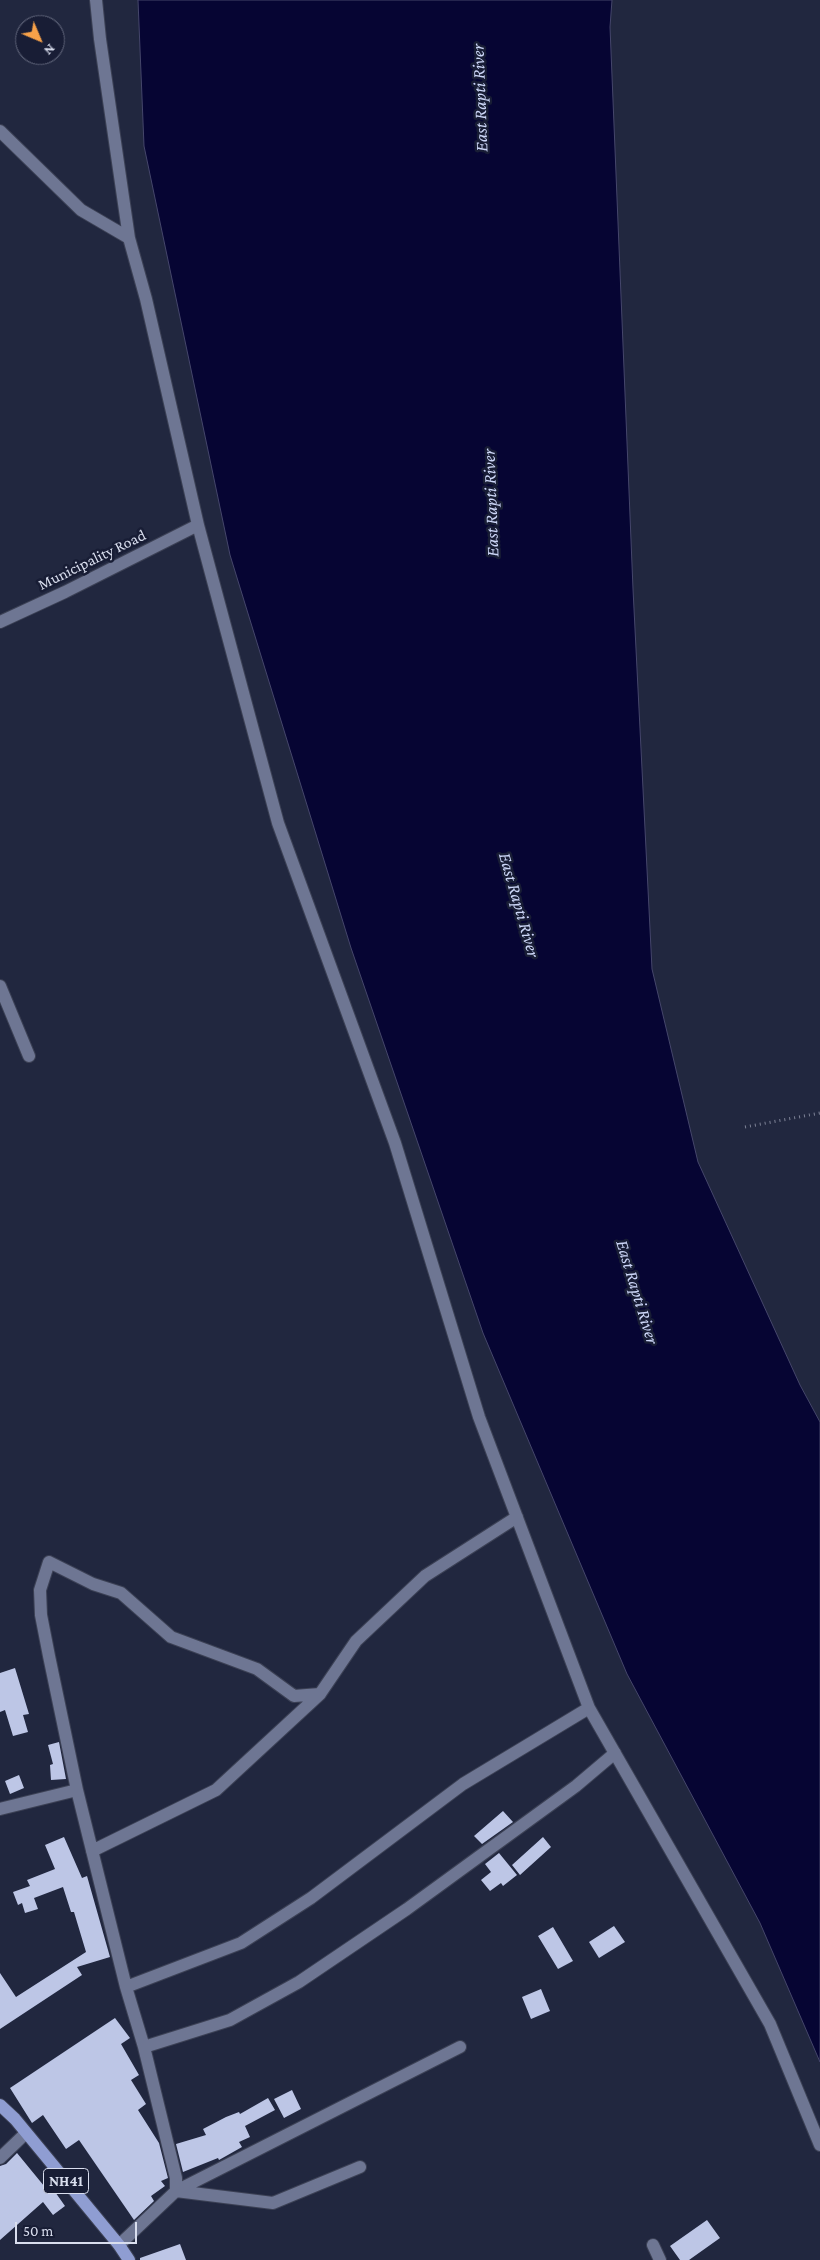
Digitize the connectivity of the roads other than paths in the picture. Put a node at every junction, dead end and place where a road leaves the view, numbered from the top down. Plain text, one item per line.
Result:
1 (96, 0) edge
2 (0, 131) edge
3 (129, 238) junction
4 (198, 525) junction
5 (0, 622) edge
6 (0, 986) edge
7 (29, 1056) dead end
8 (517, 1517) junction
9 (320, 1694) junction
10 (589, 1708) junction
11 (614, 1753) junction
12 (77, 1790) junction
13 (0, 1809) edge
14 (92, 1852) junction
15 (126, 1987) junction
16 (144, 2047) junction
17 (460, 2047) dead end
18 (0, 2105) edge
19 (26, 2133) junction
20 (820, 2145) edge
21 (0, 2158) edge
22 (360, 2167) dead end
23 (176, 2191) junction
24 (119, 2244) junction
25 (653, 2245) dead end
26 (129, 2260) edge
27 (660, 2260) edge

1 - 3 street
2 - 3 street
3 - 4 street
4 - 5 street, Municipality Road
4 - 8 street
6 - 7 street
8 - 9 street
8 - 10 street
9 - 12 street
9 - 14 street
10 - 11 street
10 - 15 street
11 - 16 street
11 - 20 street
12 - 13 street
12 - 14 street
14 - 15 street
15 - 16 street
16 - 23 street
17 - 23 street
18 - 19 main road, NH41
19 - 21 street
19 - 24 main road, NH41
22 - 23 street
23 - 24 street
24 - 26 main road, NH41
25 - 27 street

